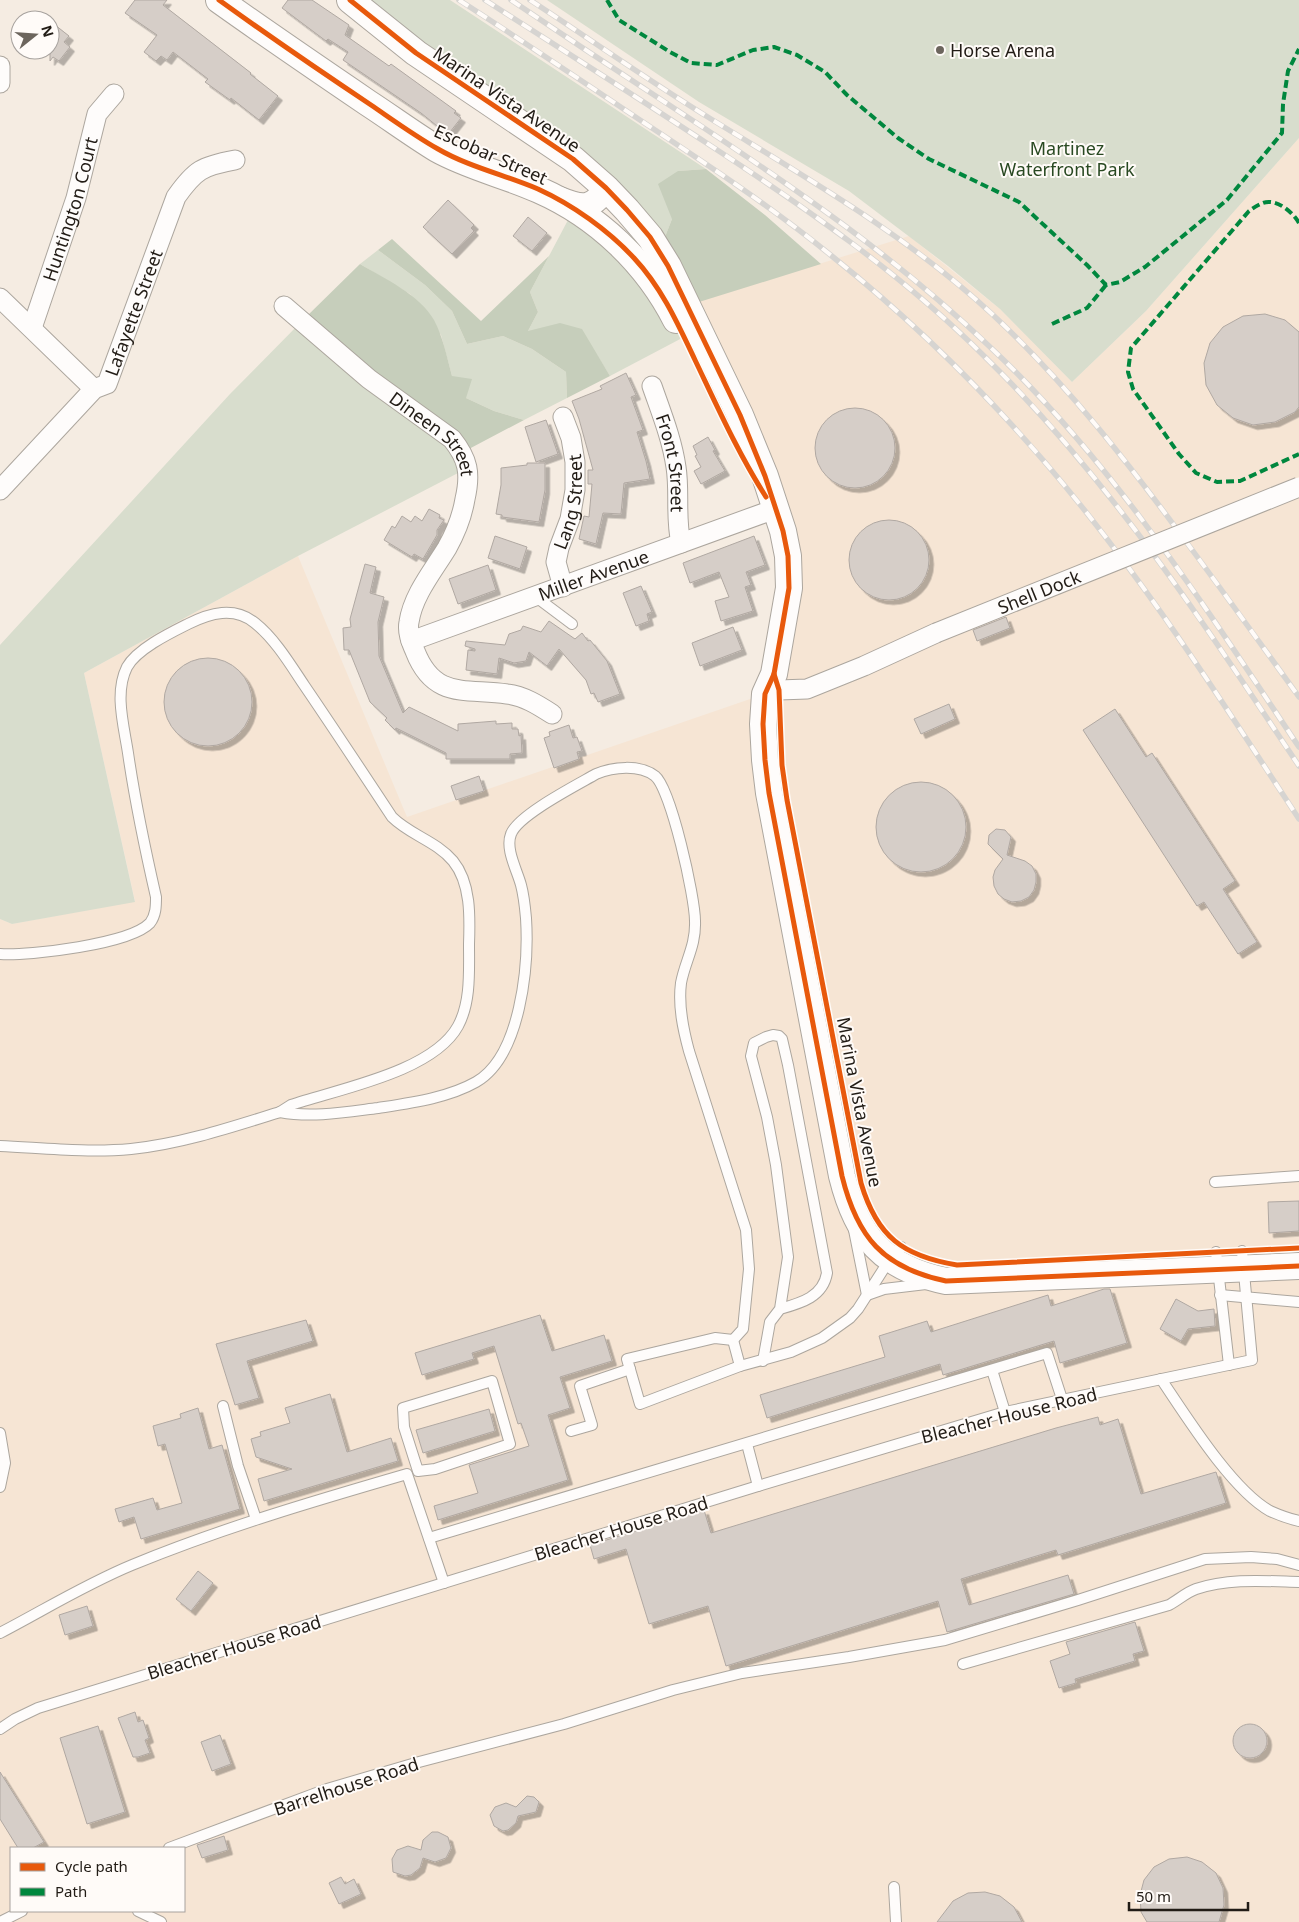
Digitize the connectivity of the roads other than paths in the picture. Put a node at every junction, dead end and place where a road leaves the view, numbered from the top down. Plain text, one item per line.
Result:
1 (219, 0) edge
2 (350, 0) edge
3 (0, 66) edge
4 (0, 83) edge
5 (114, 94) dead end
6 (235, 160) dead end
7 (606, 188) junction
8 (540, 190) junction
9 (0, 298) edge
10 (284, 306) dead end
11 (32, 328) junction
12 (652, 386) dead end
13 (94, 388) junction
14 (564, 416) dead end
15 (1299, 487) edge
16 (0, 490) edge
17 (774, 509) junction
18 (681, 543) junction
19 (563, 587) junction
20 (536, 597) junction
21 (572, 624) dead end
22 (411, 641) junction
23 (776, 682) junction
24 (552, 714) dead end
25 (0, 954) edge
26 (280, 1112) junction
27 (0, 1146) edge
28 (1299, 1176) edge
29 (1215, 1182) dead end
30 (847, 1197) junction
31 (1299, 1248) edge
32 (895, 1253) junction
33 (1243, 1260) junction
34 (1299, 1266) edge
35 (1218, 1272) junction
36 (946, 1281) junction
37 (868, 1295) junction
38 (1246, 1297) junction
39 (1299, 1302) edge
40 (780, 1309) junction
41 (732, 1340) junction
42 (763, 1361) junction
43 (1229, 1365) junction
44 (740, 1366) junction
45 (630, 1369) junction
46 (994, 1374) junction
47 (1161, 1379) junction
48 (1062, 1399) junction
49 (223, 1406) dead end
50 (1005, 1412) junction
51 (571, 1431) dead end
52 (0, 1433) edge
53 (747, 1444) junction
54 (418, 1471) joint
55 (758, 1486) junction
56 (0, 1487) edge
57 (256, 1519) junction
58 (1299, 1521) edge
59 (429, 1538) junction
60 (1299, 1565) edge
61 (444, 1582) junction
62 (1299, 1582) edge
63 (0, 1633) edge
64 (963, 1664) dead end
65 (0, 1729) edge
66 (172, 1847) edge
67 (894, 1887) dead end
68 (20, 1912) edge
69 (140, 1912) edge
70 (0, 1922) edge
71 (161, 1922) edge
72 (896, 1922) edge

1 - 8 main road, Escobar Street
2 - 7 main road, Marina Vista Avenue
3 - 4 street
5 - 11 street, Huntington Court
6 - 13 street, Lafayette Street
7 - 8 street
7 - 17 main road, Marina Vista Avenue
8 - 17 main road, Escobar Street
9 - 11 street
10 - 22 street, Dineen Street
11 - 13 street
12 - 18 street, Front Street
13 - 16 street, Lafayette Street
14 - 19 street, Lang Street
15 - 23 street, Shell Dock, bridge
17 - 18 street, Miller Avenue
17 - 23 main road, Marina Vista Avenue
18 - 19 street, Miller Avenue
19 - 20 street, Miller Avenue
20 - 21 lane
20 - 22 street, Miller Avenue
22 - 24 street, Dineen Street
23 - 30 main road, Marina Vista Avenue
23 - 32 main road, Marina Vista Avenue
25 - 26 lane
26 - 27 lane
26 - 41 lane
28 - 29 lane
30 - 32 main road, Marina Vista Avenue
30 - 37 lane
31 - 33 main road, Marina Vista Avenue
32 - 35 main road, Marina Vista Avenue
32 - 36 main road, Marina Vista Avenue
32 - 37 lane
33 - 34 main road, Marina Vista Avenue
33 - 35 main road, Marina Vista Avenue
33 - 38 lane
35 - 36 main road, Marina Vista Avenue
35 - 38 lane
35 - 43 lane
36 - 37 lane
37 - 42 lane
38 - 39 lane
38 - 43 lane, Bleacher House Road
40 - 40 lane
40 - 42 lane
41 - 44 lane
41 - 45 lane
42 - 44 lane
43 - 47 lane, Bleacher House Road
44 - 45 lane
45 - 51 lane
46 - 48 lane
46 - 50 lane
46 - 53 lane
47 - 48 lane, Bleacher House Road
47 - 58 lane
48 - 50 lane, Bleacher House Road
49 - 57 lane
50 - 55 lane, Bleacher House Road
52 - 56 lane
53 - 55 lane
53 - 59 lane
54 - 54 lane
55 - 61 lane, Bleacher House Road
57 - 59 lane
57 - 63 lane
59 - 61 lane
60 - 66 lane, Barrelhouse Road
61 - 65 lane, Bleacher House Road
62 - 64 lane
67 - 72 lane
68 - 70 lane
69 - 71 lane

